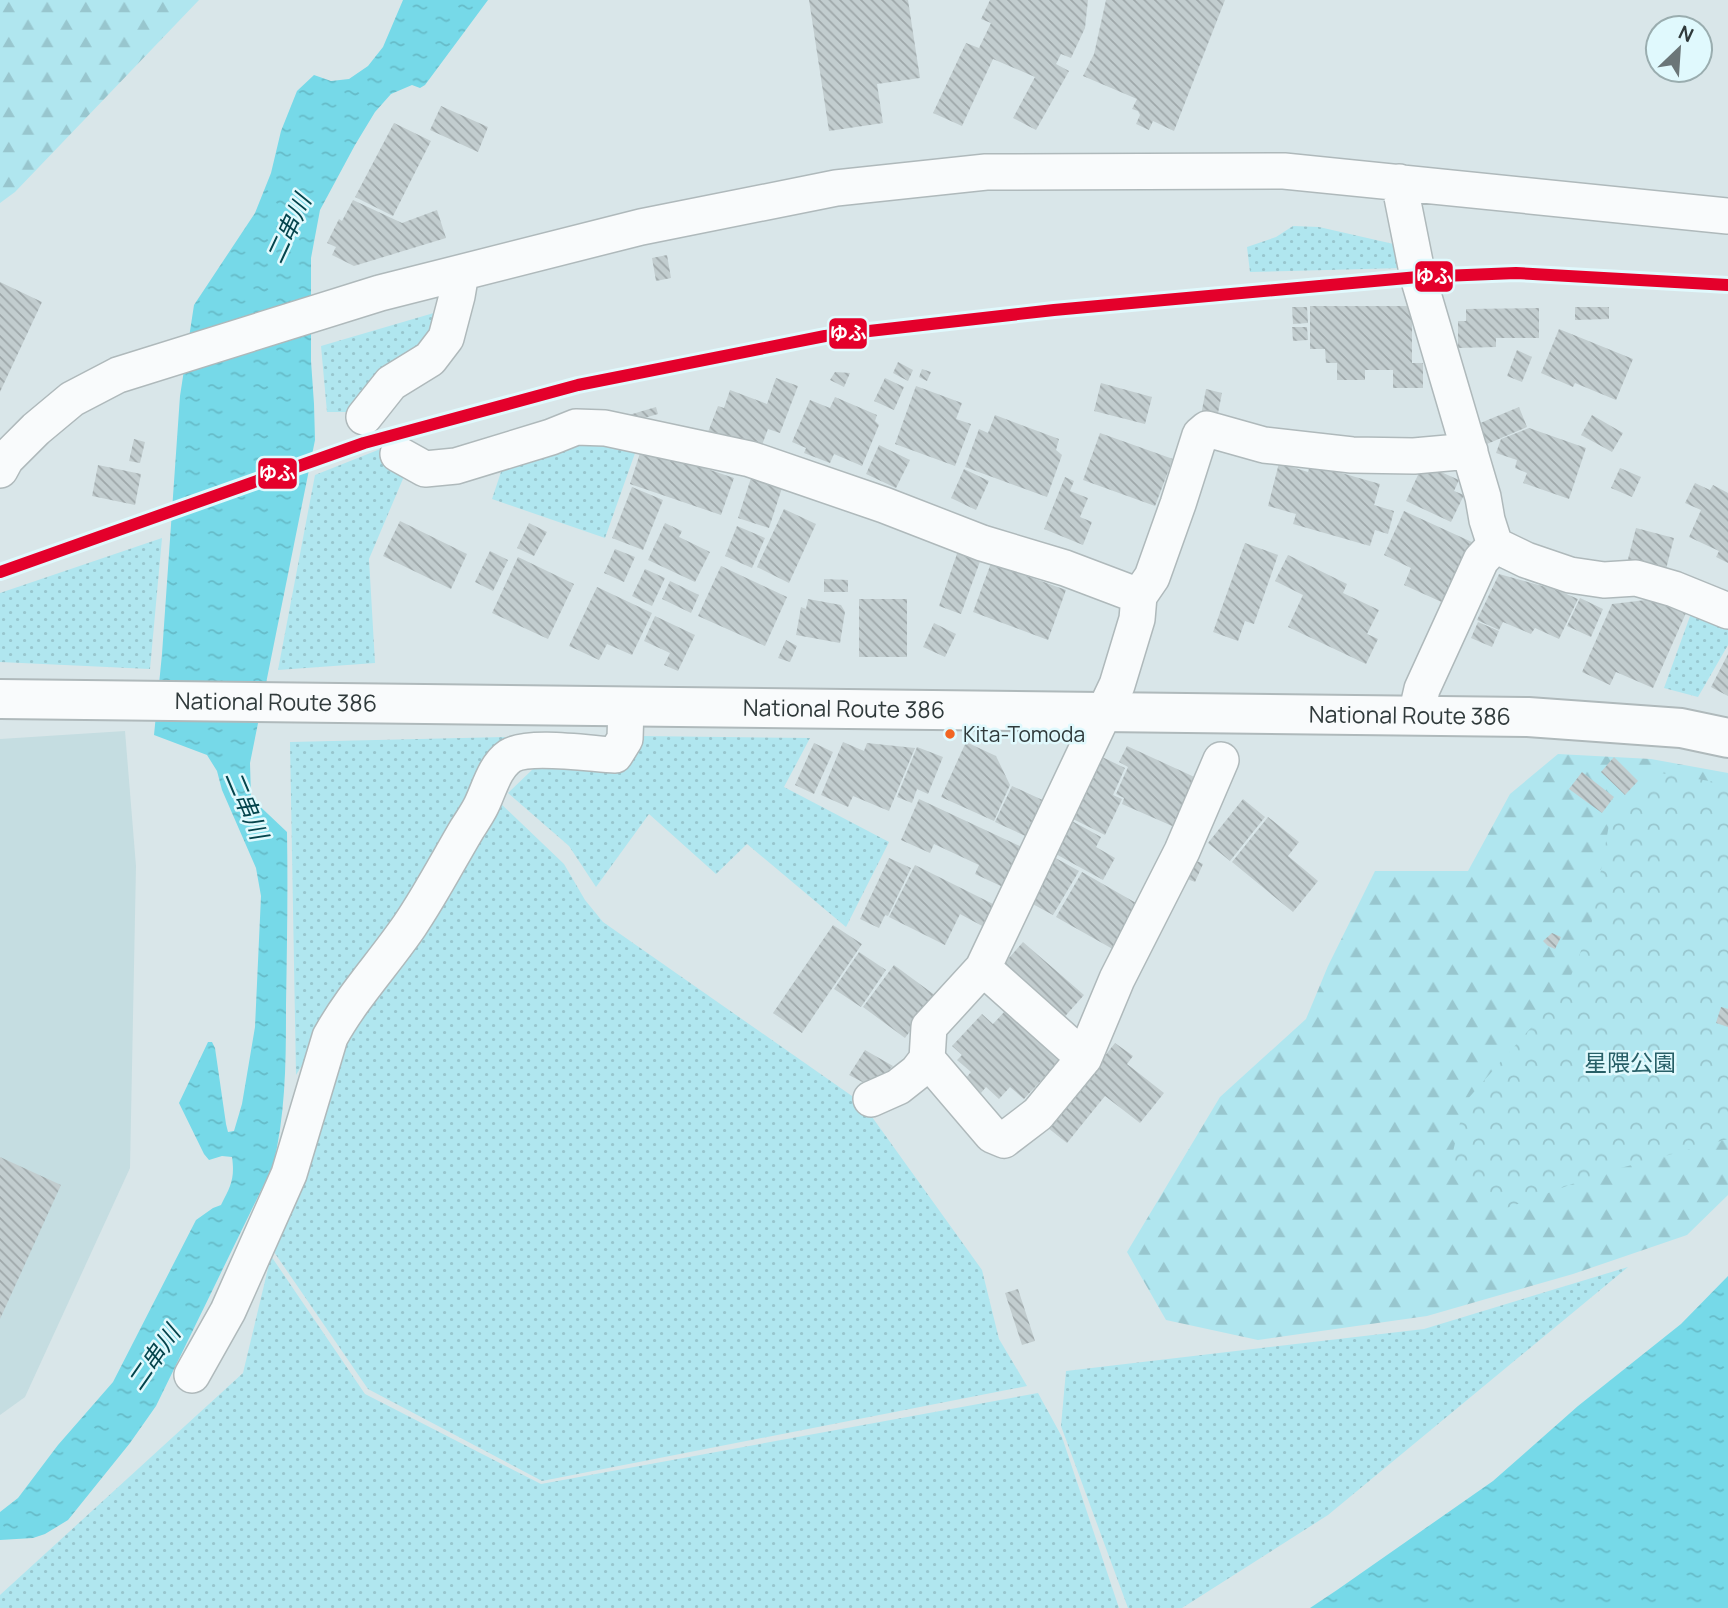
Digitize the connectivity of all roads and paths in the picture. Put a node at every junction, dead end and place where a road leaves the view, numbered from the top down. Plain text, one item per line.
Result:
1 (1399, 182) junction
2 (1728, 216) edge
3 (461, 273) junction
4 (364, 417) dead end
5 (1470, 451) junction
6 (398, 454) dead end
7 (0, 470) edge
8 (1495, 545) junction
9 (1139, 596) junction
10 (1728, 611) edge
11 (0, 699) edge
12 (626, 707) junction
13 (1104, 713) junction
14 (1416, 715) junction
15 (1728, 738) edge
16 (1221, 760) dead end
17 (983, 968) junction
18 (1084, 1058) junction
19 (927, 1059) junction
20 (871, 1099) dead end
21 (192, 1375) dead end

1 - 2 street
1 - 3 street
1 - 5 street
3 - 4 street
3 - 7 street
5 - 8 street
5 - 9 street
6 - 9 street
8 - 10 street
8 - 14 street
9 - 13 street
11 - 12 highway, National Route 386
12 - 13 highway, National Route 386
12 - 21 street
13 - 14 highway, National Route 386
13 - 17 street
14 - 15 highway, National Route 386
16 - 18 street
17 - 18 street
17 - 19 street
18 - 19 street
19 - 20 street

